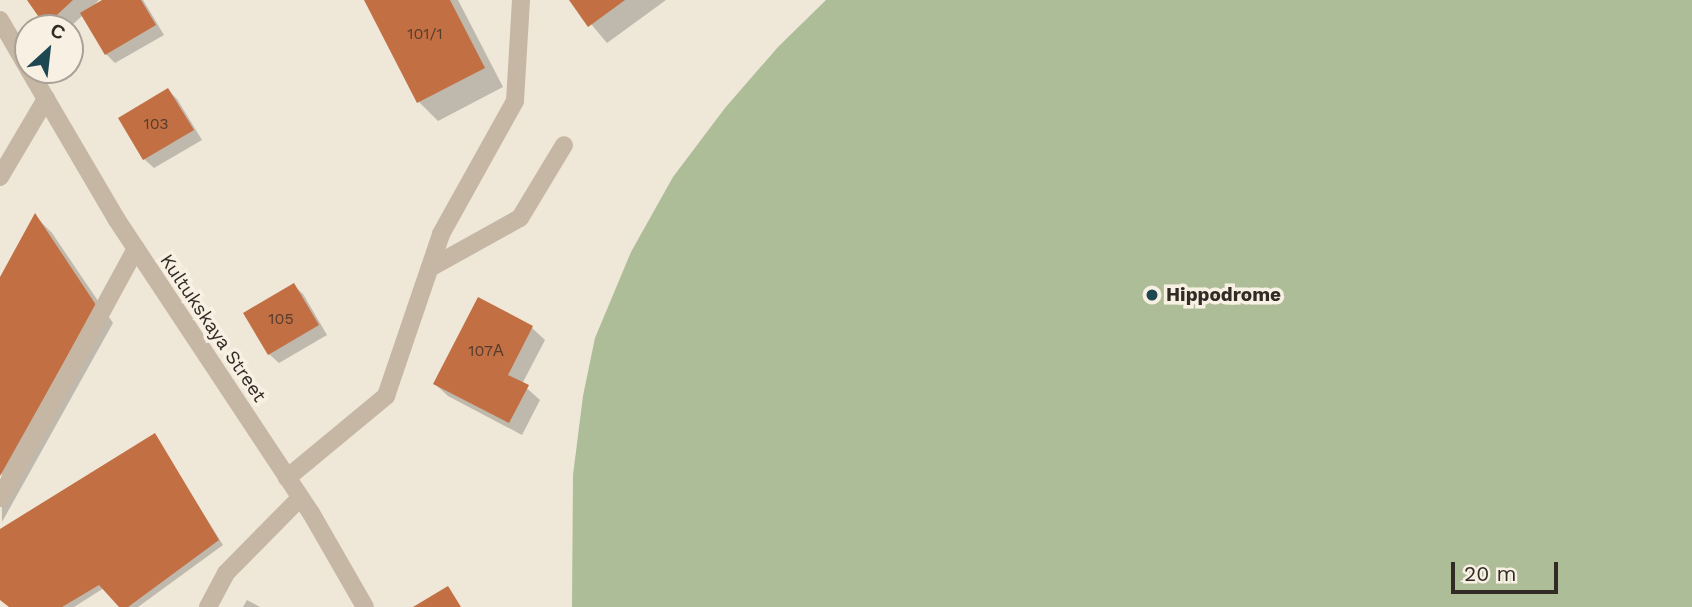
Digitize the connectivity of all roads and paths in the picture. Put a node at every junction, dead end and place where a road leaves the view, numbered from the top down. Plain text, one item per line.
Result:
1 (521, 0) edge
2 (0, 20) edge
3 (14, 44) edge
4 (38, 84) edge
5 (46, 99) junction
6 (564, 145) dead end
7 (0, 177) edge
8 (136, 249) junction
9 (430, 268) junction
10 (287, 478) junction
11 (0, 498) edge
12 (300, 498) junction
13 (208, 607) edge
14 (365, 607) edge

1 - 9 street
2 - 3 street, Kultukskaya Street
4 - 5 street, Kultukskaya Street
5 - 7 street
5 - 8 street, Kultukskaya Street
6 - 9 street
8 - 10 street, Kultukskaya Street
8 - 11 street
9 - 10 street
10 - 12 street, Kultukskaya Street
12 - 13 street
12 - 14 street, Kultukskaya Street

